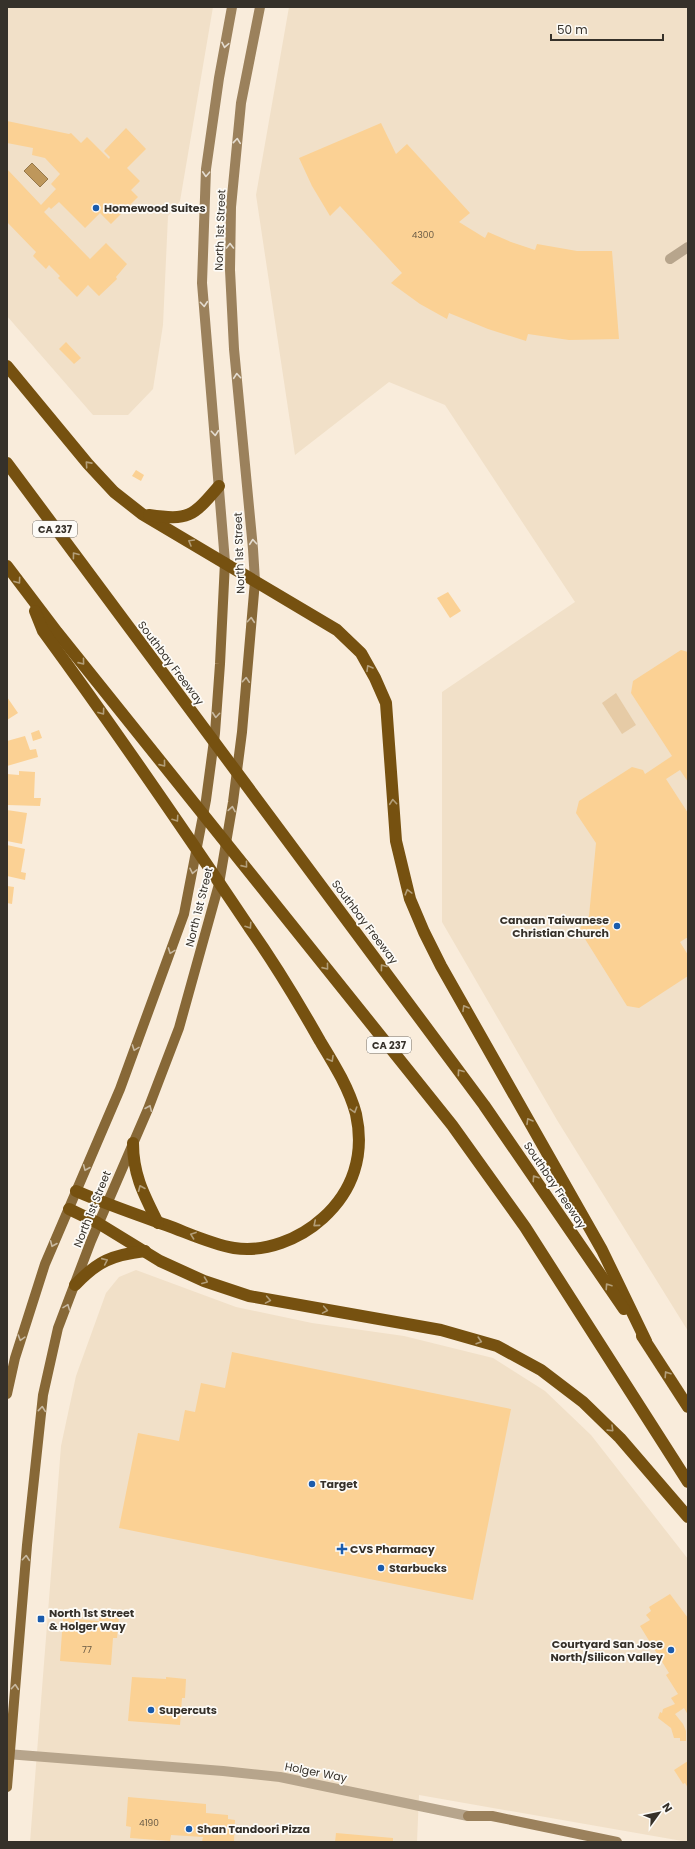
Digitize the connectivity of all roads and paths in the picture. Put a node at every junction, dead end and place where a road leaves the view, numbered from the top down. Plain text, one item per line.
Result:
1 (232, 7) edge
2 (260, 7) edge
3 (688, 247) edge
4 (670, 259) dead end
5 (7, 366) edge
6 (7, 464) edge
7 (219, 486) junction
8 (142, 514) junction
9 (225, 562) junction
10 (7, 566) edge
11 (255, 581) junction
12 (29, 596) junction
13 (133, 1143) junction
14 (76, 1191) junction
15 (106, 1204) junction
16 (69, 1208) junction
17 (158, 1222) junction
18 (98, 1223) junction
19 (145, 1252) junction
20 (75, 1285) junction
21 (646, 1341) junction
22 (7, 1394) edge
23 (688, 1407) edge
24 (688, 1482) edge
25 (688, 1517) edge
26 (8, 1754) edge
27 (7, 1788) edge
28 (468, 1816) joint
29 (617, 1842) edge

1 -> 7 main road, North 1st Street
11 -> 2 main road, North 1st Street
3 - 4 street
8 -> 5 highway
21 -> 6 highway, Southbay Freeway / CA 237
7 - 8 highway
7 - 9 main road, North 1st Street
9 -> 8 highway
9 - 11 highway
9 -> 14 main road, North 1st Street
10 -> 12 highway, CA 237
13 -> 11 main road, North 1st Street
21 -> 11 highway
12 -> 17 highway
12 -> 24 highway, CA 237
13 - 15 main road, North 1st Street
17 -> 13 highway
14 - 15 highway
14 - 16 main road, North 1st Street
15 - 17 highway
15 - 18 main road, North 1st Street
16 - 18 highway
16 -> 22 main road, North 1st Street
18 - 19 highway
18 - 20 main road, North 1st Street
20 -> 19 highway
19 -> 25 highway
26 -> 20 main road, North 1st Street
23 -> 21 highway, Southbay Freeway / CA 237
26 - 27 main road, North 1st Street
26 - 28 street, Holger Way
28 - 29 main road, Holger Way

